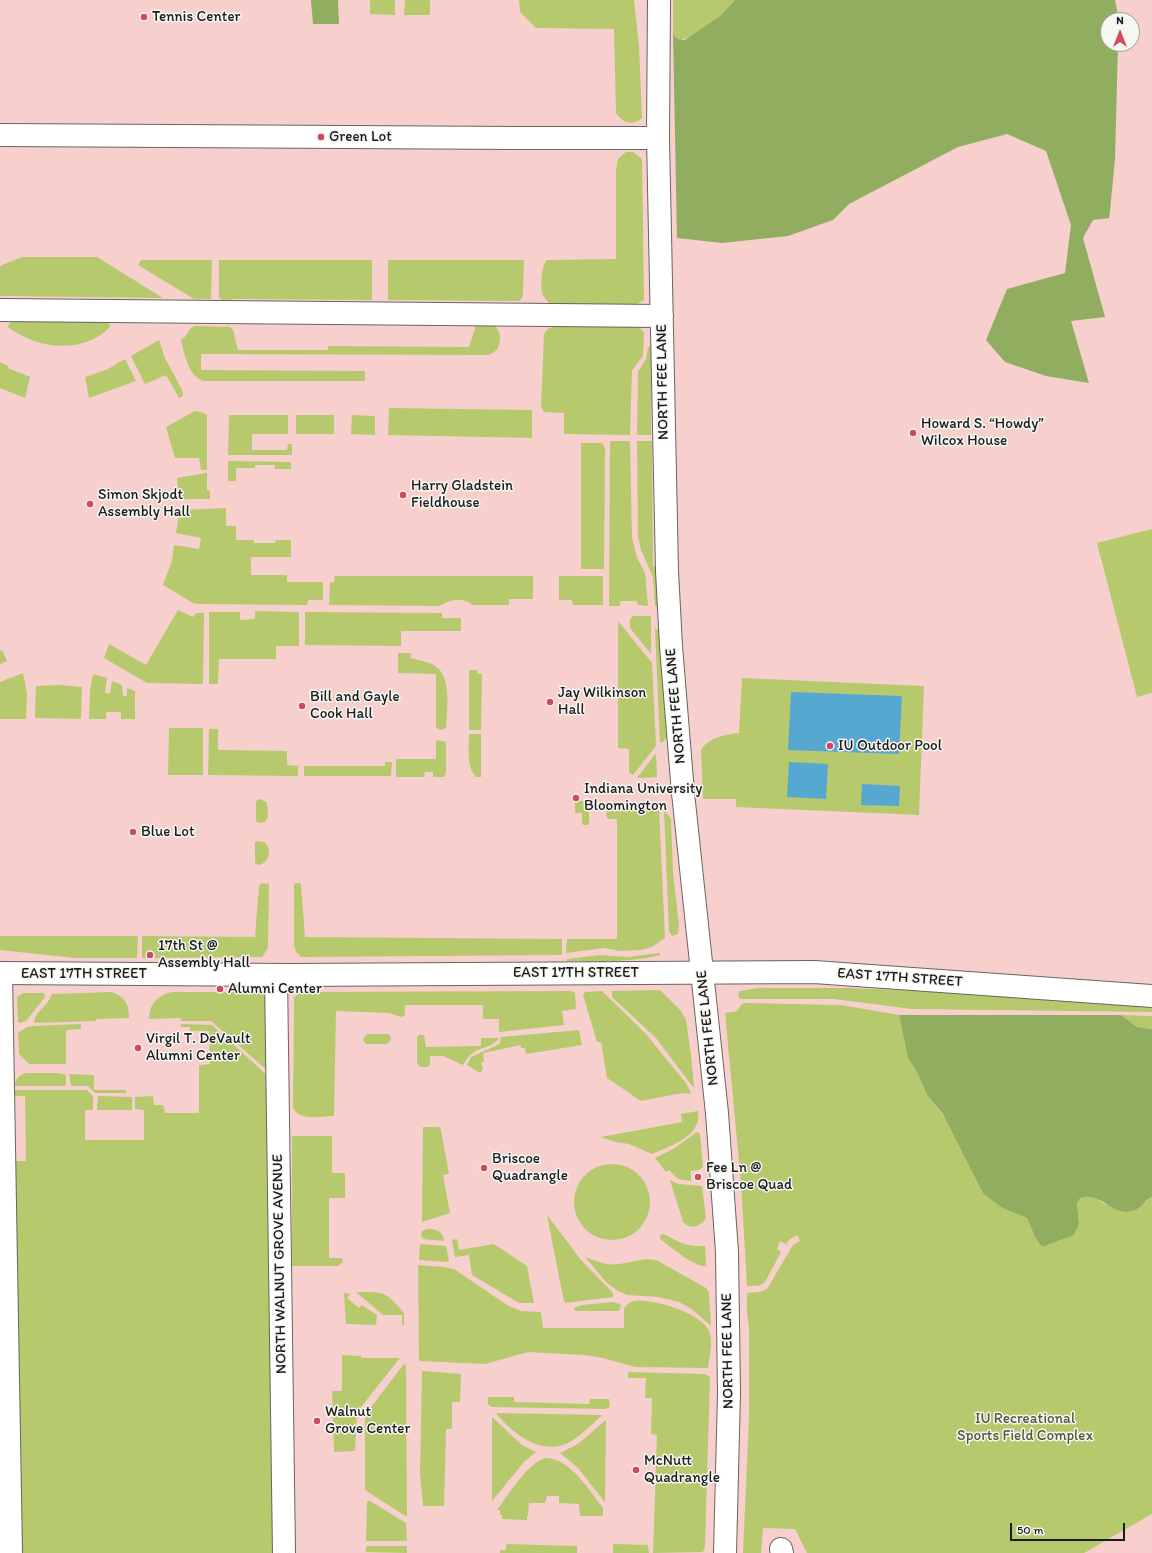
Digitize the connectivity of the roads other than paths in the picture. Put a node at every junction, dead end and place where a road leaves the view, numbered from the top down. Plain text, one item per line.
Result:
1 (659, 0) edge
2 (0, 136) edge
3 (658, 138) junction
4 (0, 310) edge
5 (662, 316) junction
6 (1, 973) edge
7 (701, 973) junction
8 (276, 975) junction
9 (1152, 996) edge
10 (4, 1339) edge
11 (6, 1511) edge
12 (11, 1553) edge
13 (284, 1553) edge
14 (725, 1553) edge

1 - 3 street, NORTH FEE LANE
2 - 3 street
3 - 5 street, NORTH FEE LANE
4 - 5 street
5 - 7 street, NORTH FEE LANE
6 - 8 street, EAST 17TH STREET
6 - 10 street
7 - 8 street, EAST 17TH STREET
7 - 9 street, EAST 17TH STREET
7 - 14 street, NORTH FEE LANE
8 - 13 street, NORTH WALNUT GROVE AVENUE
10 - 11 street
11 - 12 street

